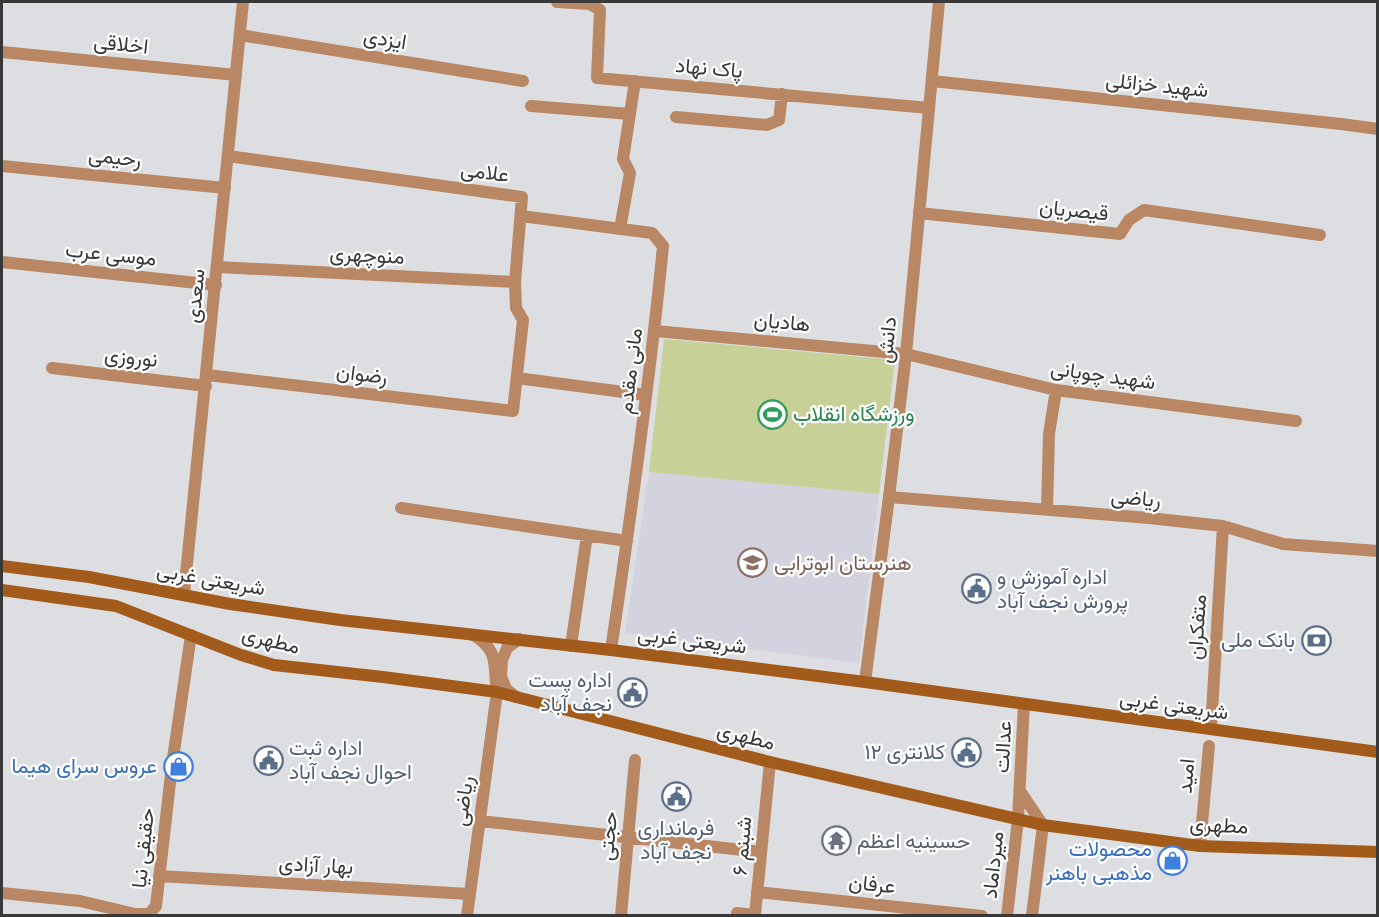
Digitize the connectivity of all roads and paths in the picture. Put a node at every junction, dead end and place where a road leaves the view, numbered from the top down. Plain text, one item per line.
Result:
1 (243, 2) edge
2 (557, 2) edge
3 (939, 2) edge
4 (240, 35) junction
5 (2, 52) edge
6 (236, 75) junction
7 (523, 81) dead end
8 (635, 81) junction
9 (932, 81) junction
10 (782, 94) junction
11 (531, 106) dead end
12 (929, 108) junction
13 (630, 114) junction
14 (676, 117) dead end
15 (1377, 129) edge
16 (228, 156) junction
17 (2, 166) edge
18 (225, 188) junction
19 (919, 213) junction
20 (521, 216) junction
21 (620, 229) junction
22 (1320, 235) dead end
23 (2, 262) edge
24 (218, 267) junction
25 (515, 282) junction
26 (216, 285) junction
27 (655, 331) junction
28 (906, 354) junction
29 (52, 368) dead end
30 (517, 378) junction
31 (207, 380) junction
32 (1056, 390) junction
33 (646, 395) junction
34 (513, 411) joint
35 (1296, 421) dead end
36 (889, 497) junction
37 (401, 508) dead end
38 (1047, 510) junction
39 (1223, 526) junction
40 (587, 535) junction
41 (627, 541) junction
42 (1377, 551) edge
43 (2, 566) edge
44 (2, 590) edge
45 (184, 594) junction
46 (191, 635) junction
47 (473, 635) junction
48 (519, 639) junction
49 (571, 646) junction
50 (611, 650) junction
51 (495, 678) junction
52 (865, 682) junction
53 (478, 690) junction
54 (497, 692) junction
55 (516, 697) junction
56 (1024, 704) junction
57 (1211, 729) junction
58 (1209, 746) dead end
59 (1377, 752) edge
60 (635, 760) dead end
61 (770, 762) junction
62 (1020, 791) junction
63 (1018, 819) junction
64 (480, 821) junction
65 (1043, 825) junction
66 (627, 838) junction
67 (1200, 846) junction
68 (761, 852) junction
69 (1377, 852) edge
70 (159, 876) junction
71 (757, 892) junction
72 (2, 893) edge
73 (469, 894) junction
74 (737, 913) dead end
75 (467, 915) edge
76 (621, 915) edge
77 (982, 915) edge
78 (1007, 915) edge
79 (1032, 915) edge

1 - 4 street, سعدی
2 - 8 street, پاک نهاد
3 - 9 street, دانش
4 - 6 street, سعدی
4 - 7 street, ایزدی
5 - 6 street, اخلاقی
6 - 16 street, سعدی
8 - 10 street, پاک نهاد
8 - 13 street
9 - 12 street, دانش
9 - 15 street, شهید خزائلی
10 - 12 street, پاک نهاد
10 - 14 street
11 - 13 street
12 - 19 street, دانش
13 - 21 street
16 - 18 street, سعدی
16 - 20 street, علامی
17 - 18 street, رحیمی
18 - 24 street, سعدی
19 - 22 street, قیصریان
19 - 28 street, دانش
20 - 21 street, مانی مقدم
20 - 25 street, علامی
21 - 27 street, مانی مقدم
23 - 26 street, موسی عرب
24 - 25 street, منوچهری
24 - 26 street, سعدی
25 - 30 street, علامی
26 - 31 street, سعدی
27 - 28 street, هادیان
27 - 33 street, مانی مقدم
28 - 32 street, شهید چوپانی
28 - 36 street, دانش
29 - 31 street, نوروزی
30 - 33 street
30 - 34 street, علامی
31 - 34 street, رضوان
31 - 45 street, سعدی
32 - 35 street, شهید چوپانی
32 - 38 street
33 - 41 street, مانی مقدم
36 - 38 street, ریاضی
36 - 52 street, دانش
37 - 40 street
38 - 39 street, ریاضی
39 - 42 street, ریاضی
39 - 57 street, متفکران
40 - 41 street
40 - 49 street
41 - 50 street, مانی مقدم
43 - 45 main road, شریعتی غربی
44 - 46 main road, مطهری
45 - 47 main road, شریعتی غربی
46 - 53 main road, مطهری
46 - 70 street, حقیقی نیا
47 - 48 main road, شریعتی غربی
47 - 51 street, ریاضی
48 - 49 main road, شریعتی غربی
48 - 55 street
49 - 50 main road, شریعتی غربی
50 - 52 main road, شریعتی غربی
51 - 53 street
51 - 54 street, ریاضی
52 - 56 main road, شریعتی غربی
53 - 54 main road, مطهری
54 - 55 main road, مطهری
54 - 64 street, ریاضی
55 - 61 main road, مطهری
56 - 57 main road, شریعتی غربی
56 - 62 street, عدالت
57 - 59 main road, شریعتی غربی
58 - 67 street, امید
60 - 66 street, حجتی
61 - 63 main road, مطهری
61 - 68 street, شبنم ۶
62 - 63 street, عدالت
62 - 65 street, عدالت
63 - 65 main road, مطهری
63 - 78 street, میرداماد
64 - 66 street
64 - 73 street, ریاضی
65 - 67 main road, مطهری
65 - 79 street
66 - 68 street
66 - 76 street, حجتی
67 - 69 main road, مطهری
68 - 71 street, شبنم ۶
70 - 72 street, حقیقی نیا
70 - 73 street, بهار آزادی
71 - 74 street, شبنم ۶
71 - 77 street, عرفان
73 - 75 street, ریاضی

